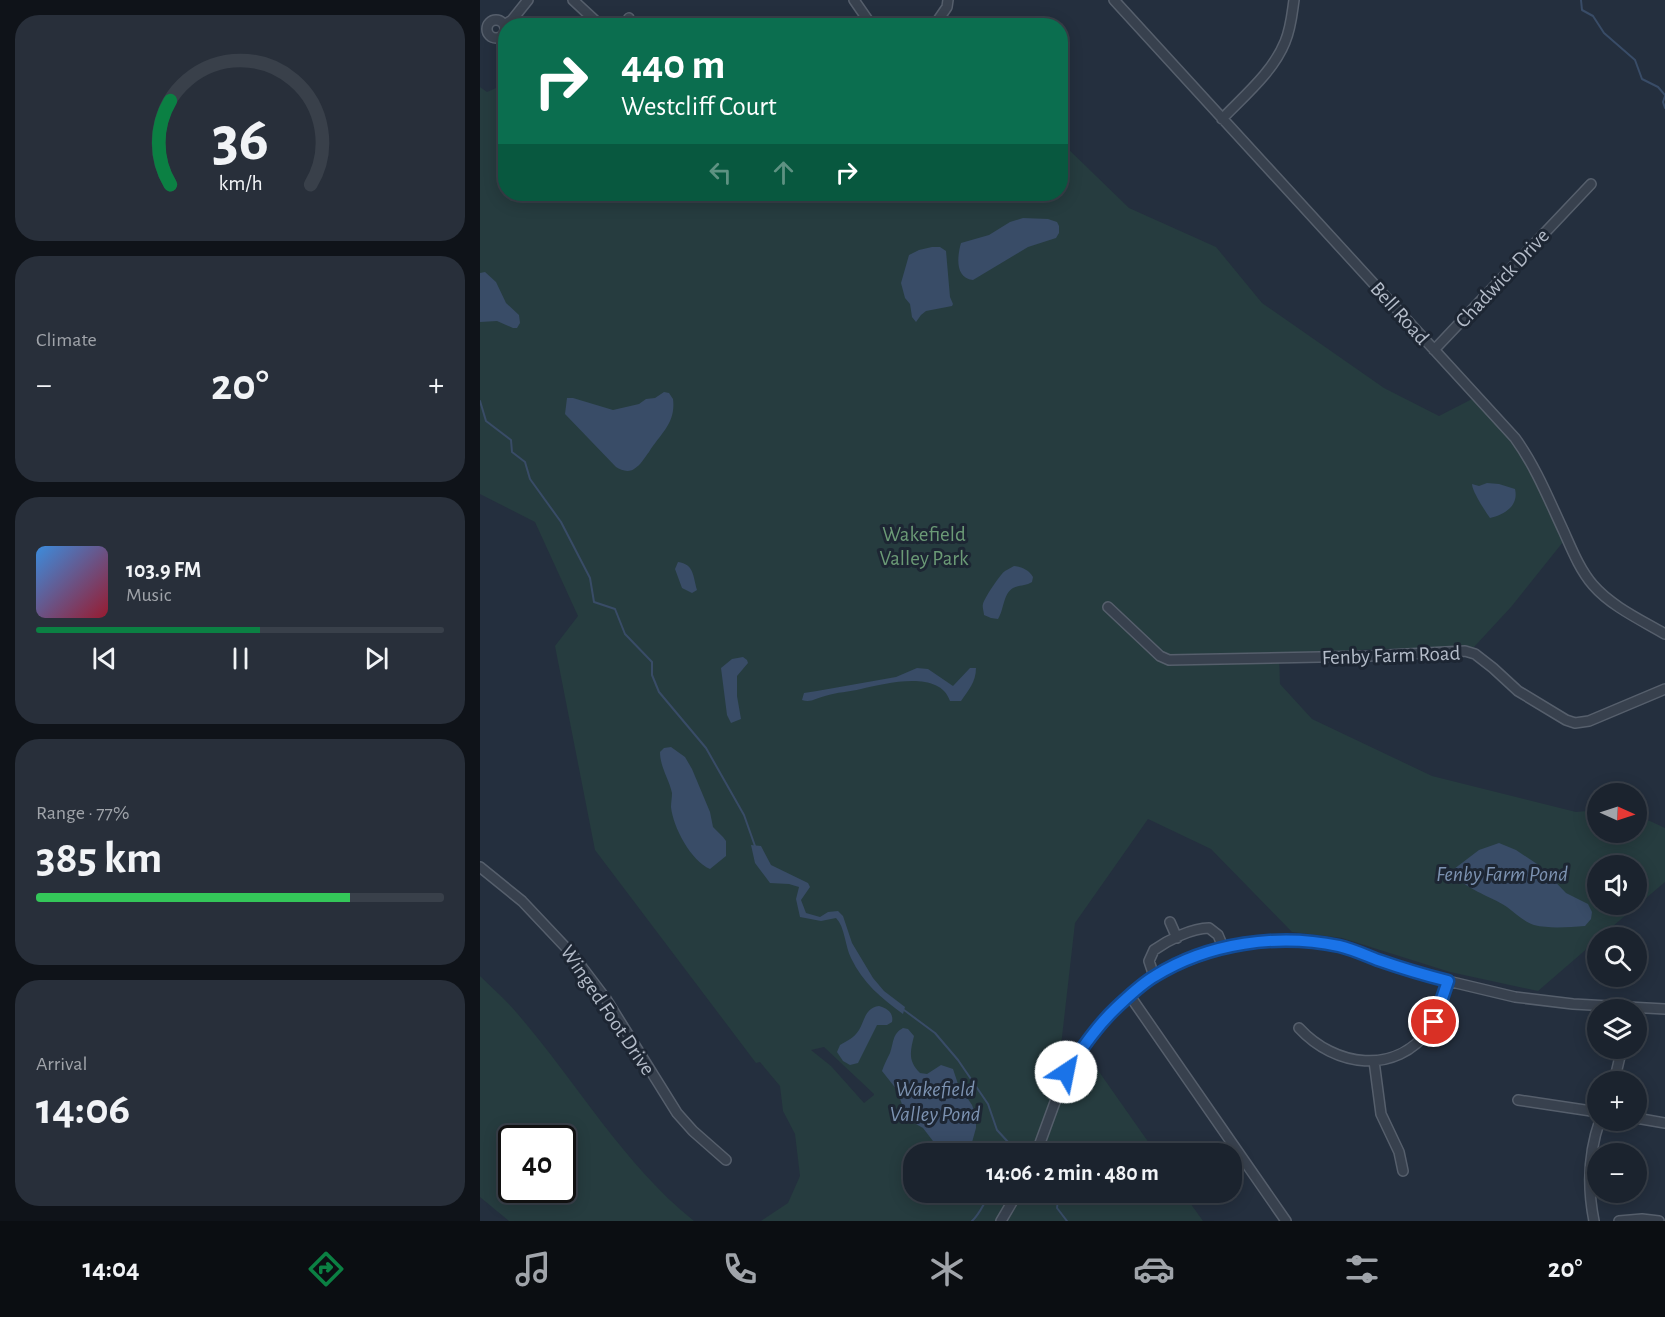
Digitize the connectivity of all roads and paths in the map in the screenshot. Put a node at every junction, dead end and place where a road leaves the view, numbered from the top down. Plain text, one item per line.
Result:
1 (528, 0) edge
2 (573, 0) edge
3 (854, 0) edge
4 (948, 0) edge
5 (1114, 0) edge
6 (1294, 0) edge
7 (584, 3) edge
8 (514, 18) edge
9 (595, 18) edge
10 (866, 18) edge
11 (939, 18) edge
12 (1222, 118) junction
13 (1591, 184) dead end
14 (1434, 350) junction
15 (1108, 607) dead end
16 (1665, 634) edge
17 (1665, 689) edge
18 (480, 867) edge
19 (1170, 922) dead end
20 (1177, 938) junction
21 (1223, 947) junction
22 (1154, 976) junction
23 (1448, 981) junction
24 (1130, 996) junction
25 (1587, 1005) edge
26 (1647, 1009) edge
27 (1665, 1009) edge
28 (1299, 1028) dead end
29 (1374, 1061) junction
30 (1518, 1100) dead end
31 (1587, 1110) edge
32 (1647, 1120) edge
33 (1665, 1123) edge
34 (1597, 1131) edge
35 (1040, 1143) edge
36 (726, 1160) dead end
37 (1403, 1171) dead end
38 (1012, 1203) edge
39 (1001, 1221) edge
40 (1286, 1221) edge
41 (1594, 1221) edge
42 (1619, 1221) edge
43 (1659, 1221) edge

1 - 8 street
2 - 7 street
3 - 10 street
4 - 11 street
5 - 12 street, Bell Road
6 - 12 street
7 - 9 street
12 - 14 street, Bell Road
13 - 14 street, Chadwick Drive
14 - 16 street, Bell Road
15 - 17 street, Fenby Farm Road
18 - 36 street, Winged Foot Drive
19 - 20 street
20 - 21 street
20 - 22 street
21 - 22 street
21 - 23 street
22 - 24 street
23 - 25 street
23 - 29 street
24 - 35 street
24 - 40 street
26 - 27 street
28 - 29 street
29 - 37 street
30 - 31 street
32 - 33 street
34 - 41 street
38 - 39 street
42 - 43 street

